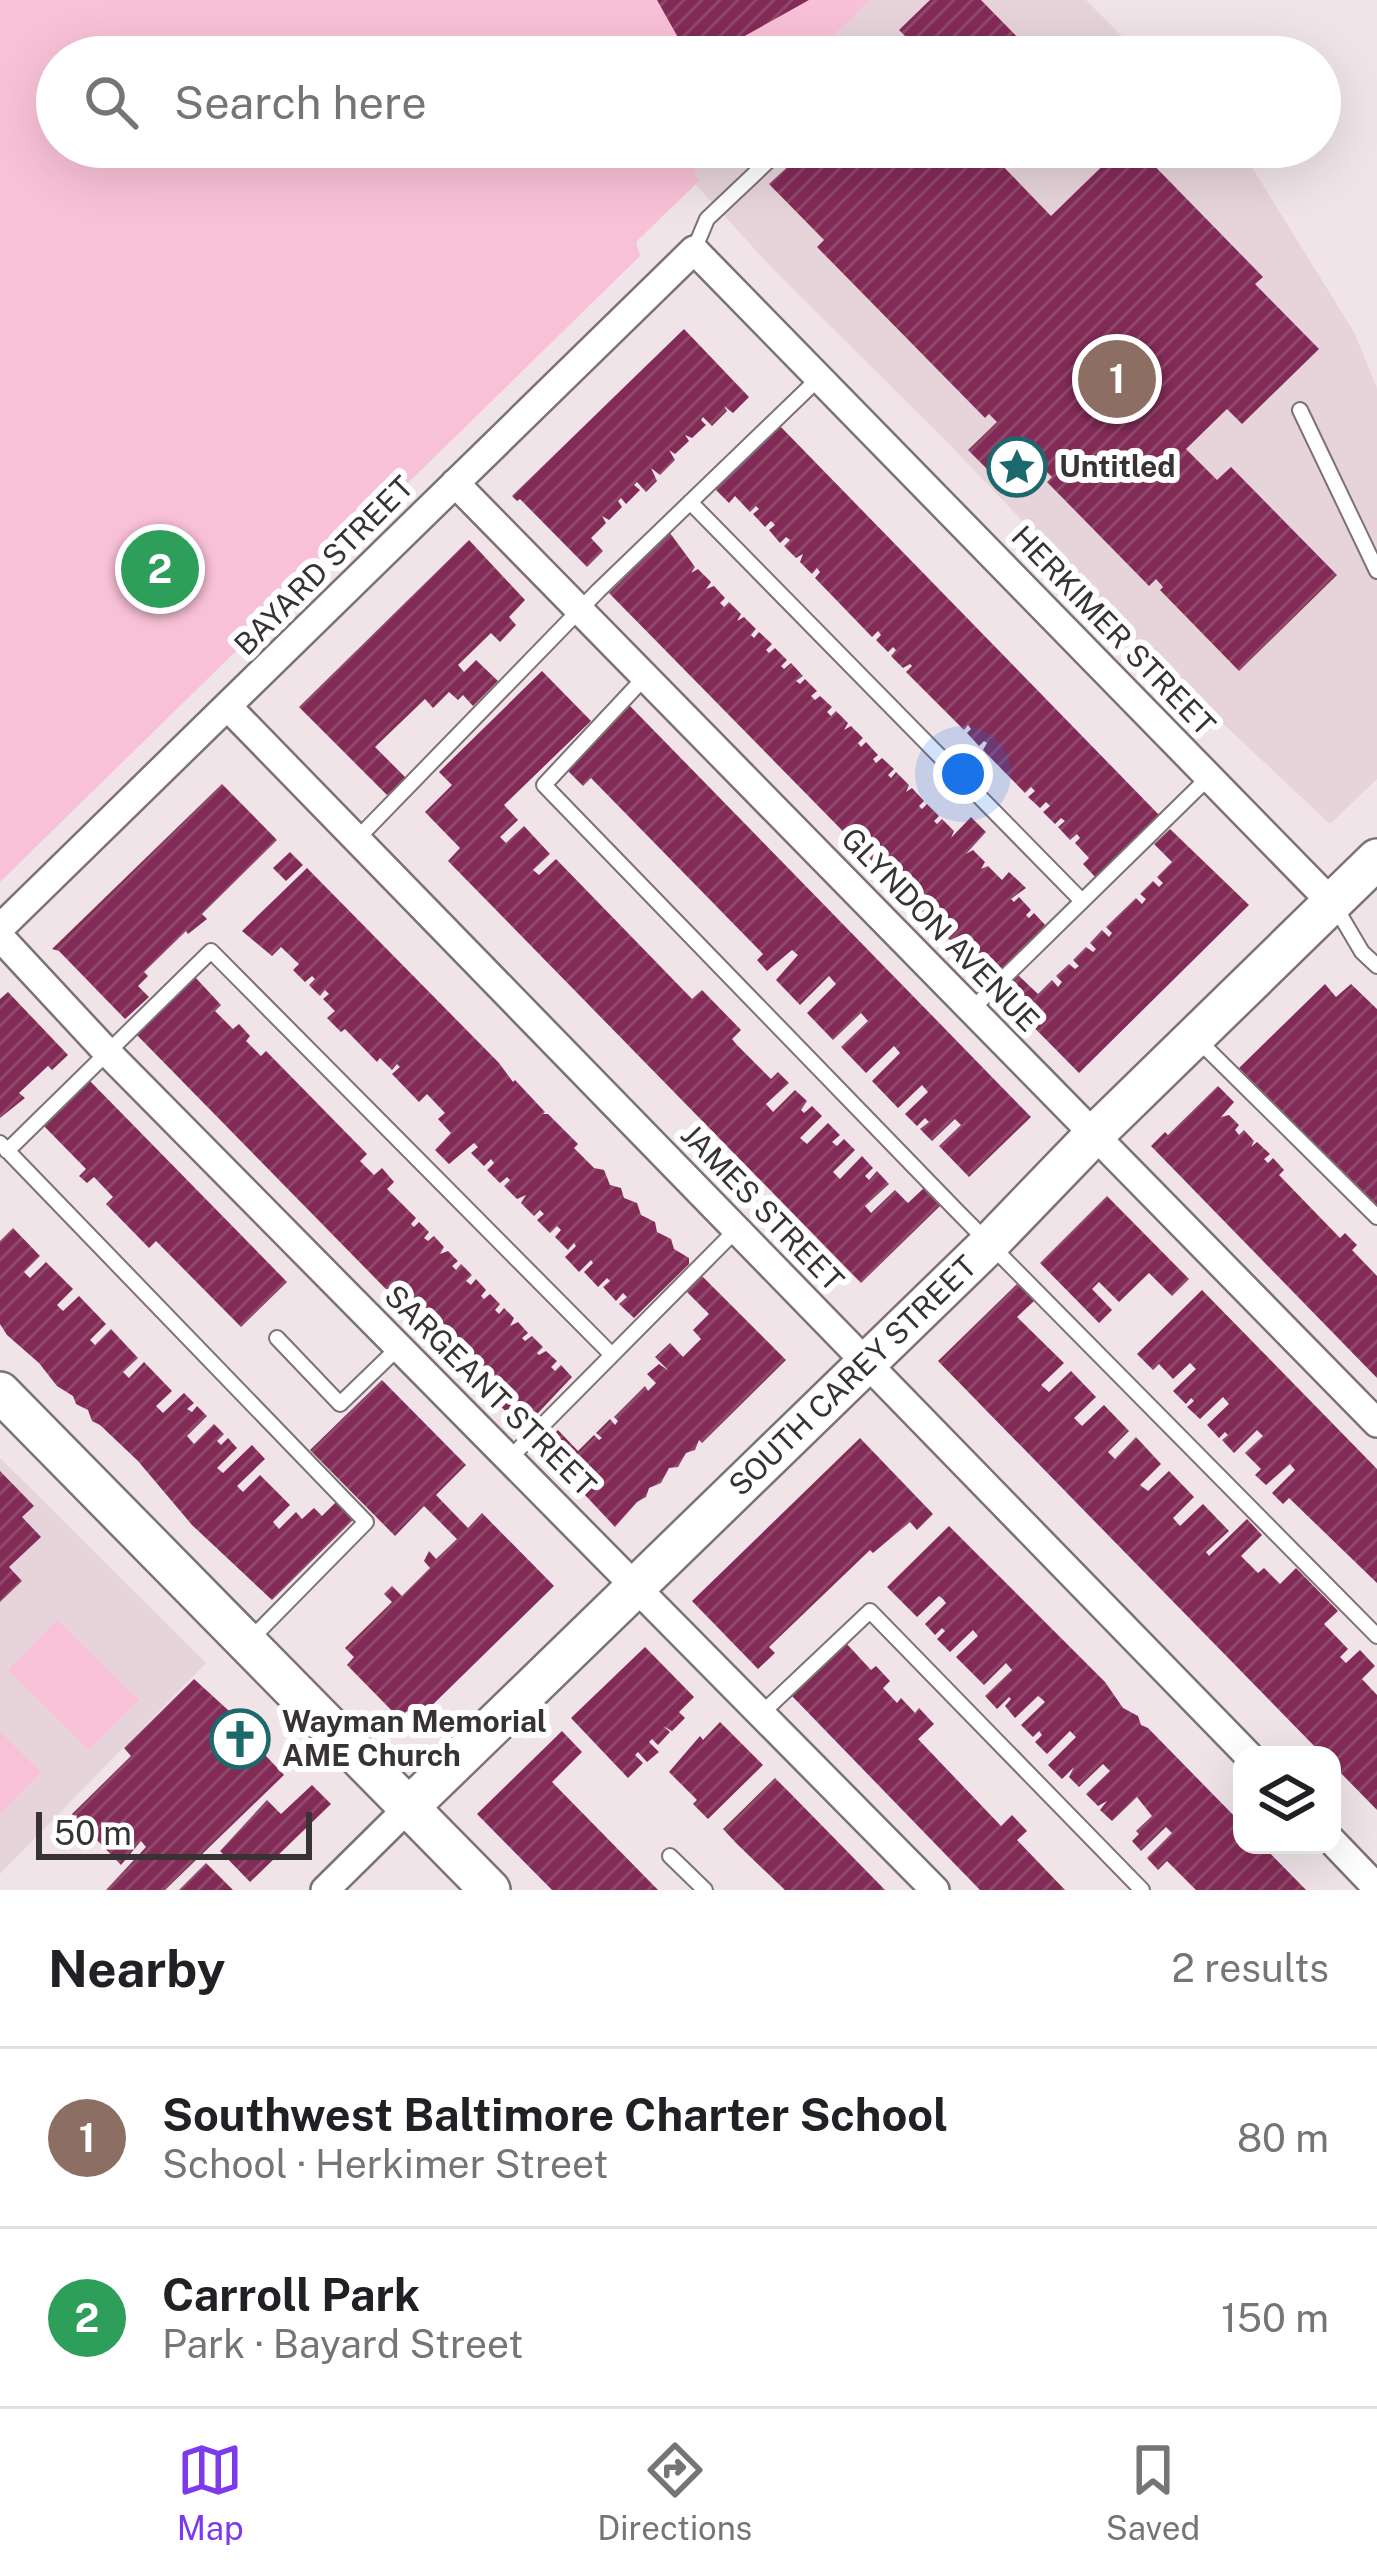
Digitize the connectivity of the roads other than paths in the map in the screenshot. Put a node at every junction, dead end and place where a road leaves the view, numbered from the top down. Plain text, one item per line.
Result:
1 (761, 168) edge
2 (694, 250) junction
3 (819, 377) junction
4 (1300, 410) dead end
5 (455, 483) junction
6 (690, 502) junction
7 (1377, 572) edge
8 (580, 609) junction
9 (646, 676) junction
10 (228, 707) junction
11 (1209, 776) junction
12 (357, 838) junction
13 (1377, 859) edge
14 (1082, 901) junction
15 (1333, 904) junction
16 (0, 928) edge
17 (0, 938) edge
18 (1377, 966) edge
19 (971, 1010) junction
20 (1194, 1036) junction
21 (106, 1051) junction
22 (1094, 1136) junction
23 (4, 1147) edge
24 (1377, 1217) edge
25 (737, 1229) junction
26 (989, 1244) junction
27 (277, 1338) dead end
28 (400, 1346) junction
29 (612, 1355) junction
30 (867, 1364) junction
31 (0, 1391) edge
32 (1377, 1423) edge
33 (510, 1457) junction
34 (634, 1585) junction
35 (1377, 1636) edge
36 (248, 1643) junction
37 (761, 1714) junction
38 (1239, 1746) edge
39 (409, 1807) junction
40 (1341, 1850) edge
41 (670, 1856) dead end
42 (1377, 1888) edge
43 (325, 1890) edge
44 (490, 1890) edge
45 (705, 1890) edge
46 (934, 1890) edge
47 (1142, 1890) edge

1 - 2 lane
2 - 3 street, HERKIMER STREET
2 - 5 street, BAYARD STREET
3 - 6 lane
3 - 11 street, HERKIMER STREET
4 - 7 lane
5 - 8 street, GLYNDON AVENUE
5 - 10 street, BAYARD STREET
6 - 8 lane
6 - 14 lane
8 - 9 street, GLYNDON AVENUE
8 - 12 lane
9 - 19 street, GLYNDON AVENUE
9 - 26 lane
10 - 12 street, JAMES STREET
10 - 16 street, BAYARD STREET
11 - 14 lane
11 - 15 street, HERKIMER STREET
12 - 25 street, JAMES STREET
13 - 15 main road, SOUTH CAREY STREET
14 - 19 lane
15 - 18 lane
15 - 20 main road, SOUTH CAREY STREET
17 - 21 street, SARGEANT STREET
19 - 22 street, GLYNDON AVENUE
20 - 22 main road, SOUTH CAREY STREET
20 - 24 lane
21 - 23 lane
21 - 28 street, SARGEANT STREET
21 - 29 lane
22 - 26 main road, SOUTH CAREY STREET
22 - 32 street, GLYNDON AVENUE
23 - 36 lane
25 - 29 lane
25 - 30 street, JAMES STREET
26 - 30 main road, SOUTH CAREY STREET
26 - 35 lane
27 - 28 lane
28 - 33 street, SARGEANT STREET
29 - 33 lane
30 - 34 main road, SOUTH CAREY STREET
30 - 38 street, JAMES STREET
31 - 36 main road
33 - 34 street, SARGEANT STREET
34 - 37 street, SARGEANT STREET
34 - 39 main road, SOUTH CAREY STREET
36 - 39 main road
37 - 46 street, SARGEANT STREET
37 - 47 lane
39 - 43 street, SOUTH CAREY STREET
39 - 44 main road
40 - 42 street
41 - 45 lane

